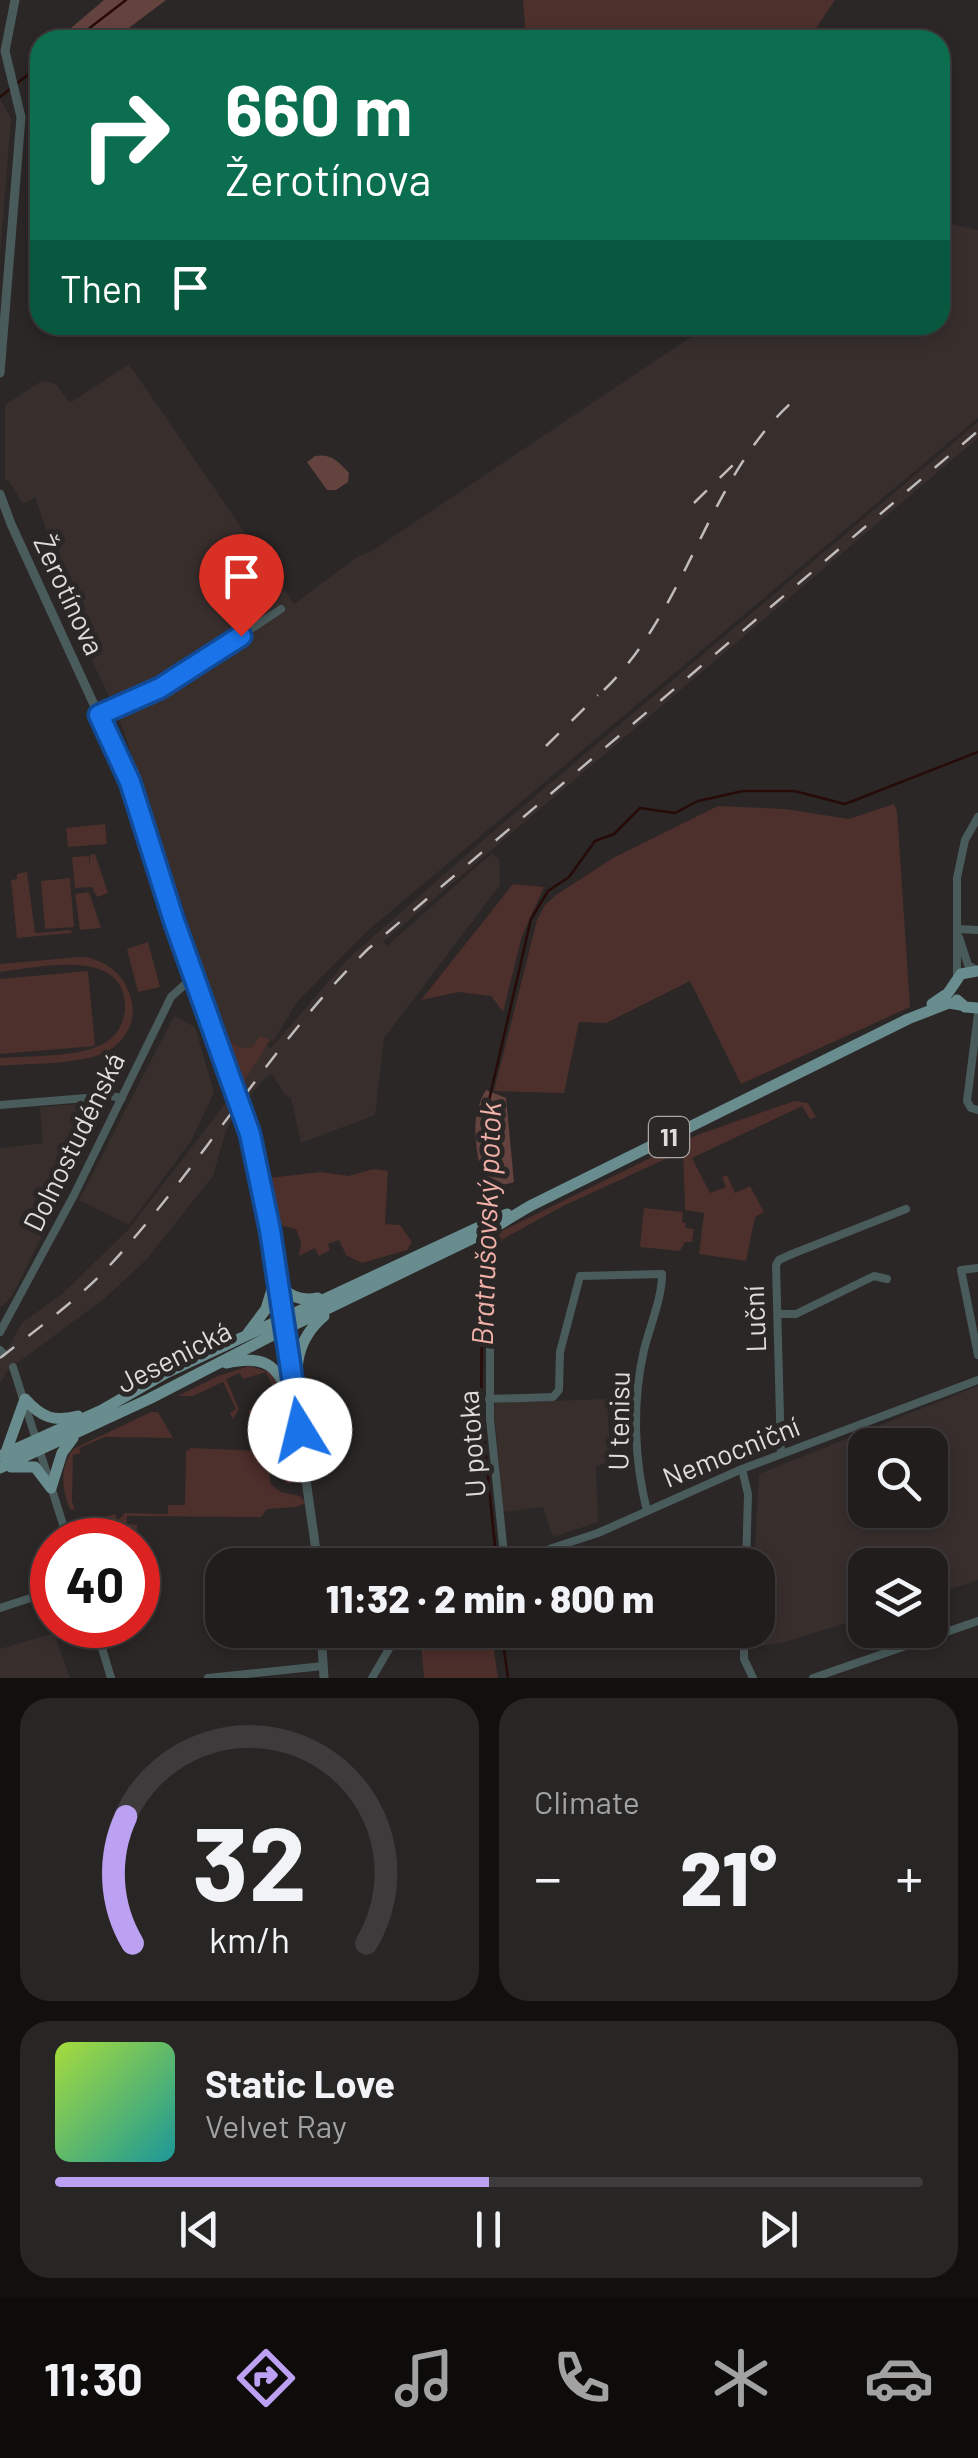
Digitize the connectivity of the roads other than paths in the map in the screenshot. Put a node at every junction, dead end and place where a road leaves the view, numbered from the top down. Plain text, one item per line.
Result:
1 (14, 0) edge
2 (0, 374) edge
3 (0, 494) edge
4 (280, 609) dead end
5 (99, 715) junction
6 (978, 818) edge
7 (958, 929) junction
8 (978, 930) edge
9 (978, 971) edge
10 (193, 977) junction
11 (956, 981) junction
12 (961, 1005) junction
13 (978, 1011) edge
14 (908, 1019) junction
15 (974, 1049) junction
16 (122, 1098) junction
17 (0, 1105) edge
18 (978, 1110) edge
19 (906, 1208) dead end
20 (490, 1261) dead end
21 (978, 1268) edge
22 (887, 1279) dead end
23 (276, 1280) junction
24 (334, 1300) junction
25 (778, 1314) junction
26 (283, 1325) junction
27 (0, 1332) edge
28 (244, 1338) junction
29 (978, 1355) edge
30 (13, 1366) dead end
31 (212, 1366) junction
32 (978, 1380) edge
33 (489, 1399) junction
34 (26, 1400) junction
35 (102, 1410) junction
36 (296, 1412) junction
37 (79, 1432) junction
38 (37, 1444) junction
39 (781, 1454) junction
40 (3, 1455) edge
41 (0, 1468) edge
42 (742, 1469) junction
43 (51, 1488) junction
44 (648, 1511) junction
45 (61, 1518) edge
46 (316, 1548) edge
47 (502, 1548) edge
48 (552, 1548) edge
49 (746, 1548) edge
50 (30, 1599) edge
51 (0, 1608) edge
52 (978, 1621) edge
53 (102, 1648) edge
54 (322, 1648) edge
55 (390, 1648) edge
56 (744, 1648) edge
57 (323, 1666) junction
58 (112, 1678) edge
59 (208, 1678) edge
60 (324, 1678) edge
61 (372, 1678) edge
62 (754, 1678) edge
63 (813, 1678) edge

1 - 2 street
3 - 5 street, Žerotínova
4 - 5 street
5 - 10 street, Žerotínova
6 - 7 street
7 - 8 street
7 - 9 street
7 - 11 street
9 - 11 main road, Jesenická / 11
10 - 16 street, Dolnostudénská
10 - 23 street, Žerotínova
11 - 12 main road
11 - 14 main road, Jesenická / 11
12 - 13 main road, Jesenická / 11
12 - 14 main road, Jesenická / 11
12 - 15 street
13 - 15 street
14 - 24 main road, Jesenická / 11
15 - 18 street
16 - 17 street
16 - 27 street, Dolnostudénská
19 - 25 street, Luční
20 - 33 street, U potoka
21 - 29 street
22 - 25 street
23 - 24 main road
23 - 26 street, Žerotínova
23 - 28 main road
24 - 26 main road, Jesenická / 11
24 - 36 main road
25 - 39 street, Luční
26 - 28 main road, Jesenická / 11
26 - 31 main road, Jesenická / 11
26 - 36 street, Žerotínova
28 - 35 main road, Jesenická / 11
30 - 34 street
31 - 36 main road
31 - 37 main road, Jesenická / 11
32 - 39 street, Nemocniční
33 - 44 street, U tenisu
33 - 47 street, U potoka
34 - 35 main road
34 - 38 street
34 - 40 main road
35 - 38 main road, Jesenická / 11
36 - 46 street, Žerotínova
37 - 38 main road, Jesenická / 11
37 - 43 main road
38 - 40 main road, Jesenická / 11
38 - 41 main road, Jesenická / 11
38 - 43 street
39 - 42 street, Nemocniční
41 - 43 main road
42 - 44 street, Nemocniční
42 - 49 street
43 - 45 street
44 - 48 street, Nemocniční
50 - 51 street
52 - 63 street
53 - 58 street
54 - 57 street
55 - 61 street
56 - 62 street
57 - 59 street
57 - 60 street

